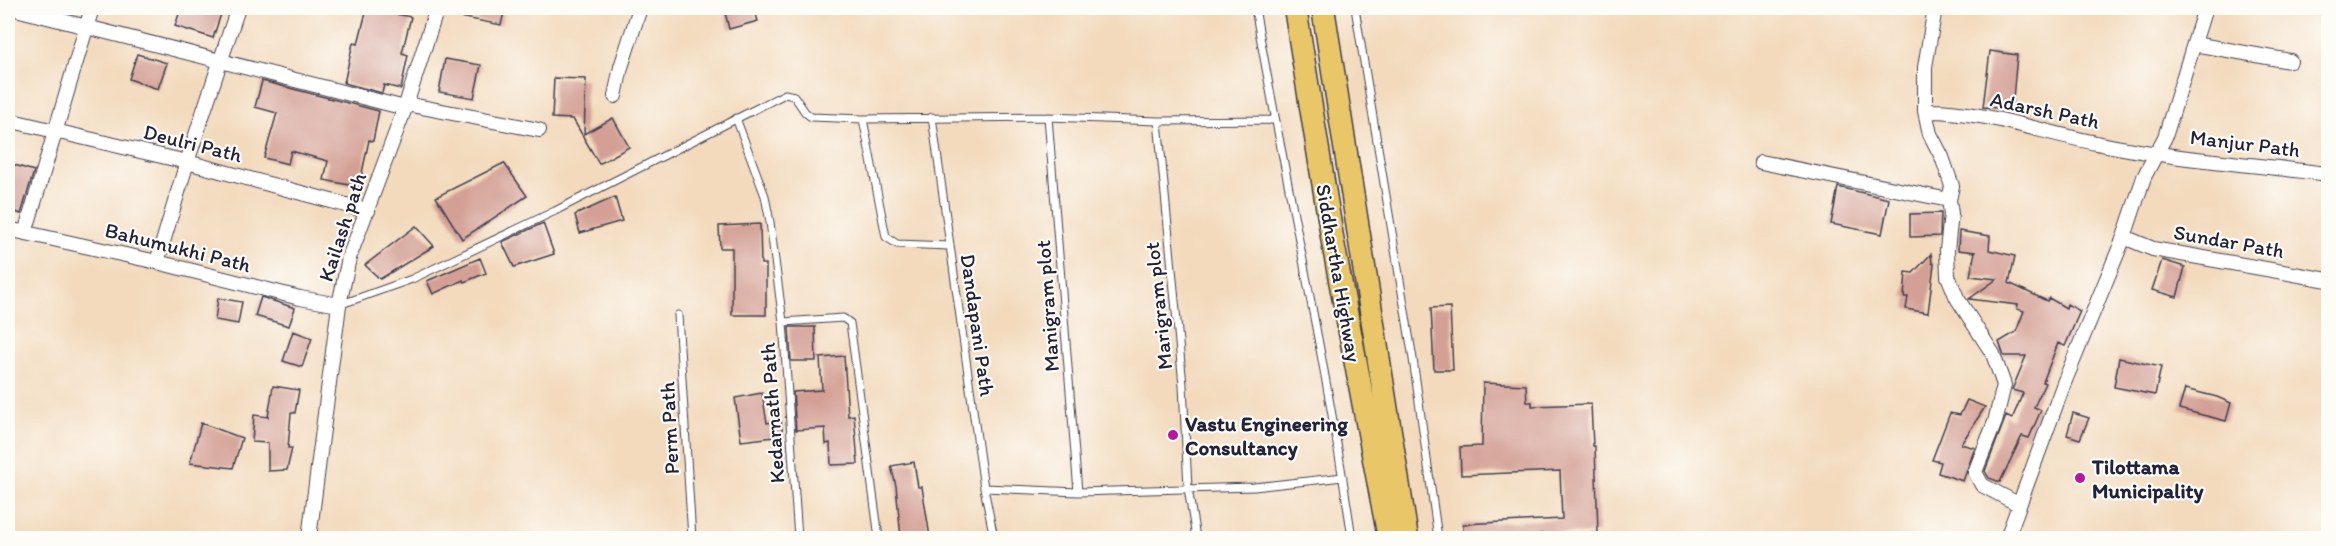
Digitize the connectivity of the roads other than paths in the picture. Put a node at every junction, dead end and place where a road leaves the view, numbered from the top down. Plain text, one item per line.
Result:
1 (12, 8) edge
2 (92, 8) edge
3 (238, 8) edge
4 (437, 8) edge
5 (640, 8) edge
6 (1255, 8) edge
7 (1295, 8) edge
8 (1323, 8) edge
9 (1354, 8) edge
10 (1935, 8) edge
11 (2205, 8) edge
12 (87, 26) junction
13 (2194, 44) junction
14 (219, 61) junction
15 (2290, 61) dead end
16 (615, 96) dead end
17 (406, 106) junction
18 (1925, 111) junction
19 (932, 117) junction
20 (1048, 117) junction
21 (736, 118) junction
22 (863, 119) junction
23 (8, 120) edge
24 (1274, 120) junction
25 (1158, 121) junction
26 (539, 130) dead end
27 (55, 131) junction
28 (2156, 154) junction
29 (187, 162) junction
30 (1761, 162) dead end
31 (2328, 174) edge
32 (1949, 200) junction
33 (368, 211) junction
34 (8, 229) edge
35 (25, 233) junction
36 (2124, 237) junction
37 (950, 246) junction
38 (157, 262) junction
39 (2328, 280) edge
40 (339, 305) junction
41 (678, 315) dead end
42 (783, 321) junction
43 (1343, 477) junction
44 (984, 488) junction
45 (1188, 488) junction
46 (1078, 492) junction
47 (2018, 504) junction
48 (309, 538) edge
49 (692, 538) edge
50 (798, 538) edge
51 (879, 538) edge
52 (994, 538) edge
53 (1196, 538) edge
54 (1352, 538) edge
55 (1389, 538) edge
56 (1407, 538) edge
57 (1438, 538) edge
58 (2007, 538) edge

1 - 12 street
2 - 12 street
3 - 14 street
4 - 17 street, Kailash path
5 - 16 street
6 - 24 lane
7 - 55 highway, Siddhartha Highway
8 - 56 highway, Siddhartha Highway
9 - 57 lane
10 - 18 street
11 - 13 street
12 - 14 street
12 - 27 street
13 - 15 street
13 - 28 street
14 - 17 street
14 - 29 street
17 - 26 street
17 - 33 street, Kailash path
18 - 28 street, Adarsh Path
18 - 32 street
19 - 20 lane
19 - 22 lane
19 - 37 lane, Dandapani Path
20 - 25 lane
20 - 46 lane, Manigram plot
21 - 22 lane
21 - 40 lane
21 - 42 lane
22 - 37 lane
23 - 27 street, Deulri Path
24 - 25 lane
24 - 43 lane
25 - 45 lane, Marigram plot
27 - 29 street, Deulri Path
27 - 35 street
28 - 31 street, Manjur Path
28 - 36 street
29 - 33 street, Deulri Path
29 - 38 street
30 - 32 street
32 - 47 street
33 - 40 street, Kailash path
34 - 35 street, Bahumukhi Path
35 - 38 street, Bahumukhi Path
36 - 39 street, Sundar Path
36 - 47 street
37 - 44 lane, Dandapani Path
38 - 40 street, Bahumukhi Path
40 - 48 street, Kailash path
41 - 49 lane, Perm Path
42 - 50 lane, Kedarnath Path
42 - 51 lane, Kedarnath Path
43 - 45 lane
43 - 54 lane
44 - 46 lane
44 - 52 lane, Dandapani Path
45 - 46 lane
45 - 53 lane, Marigram plot
47 - 58 street

